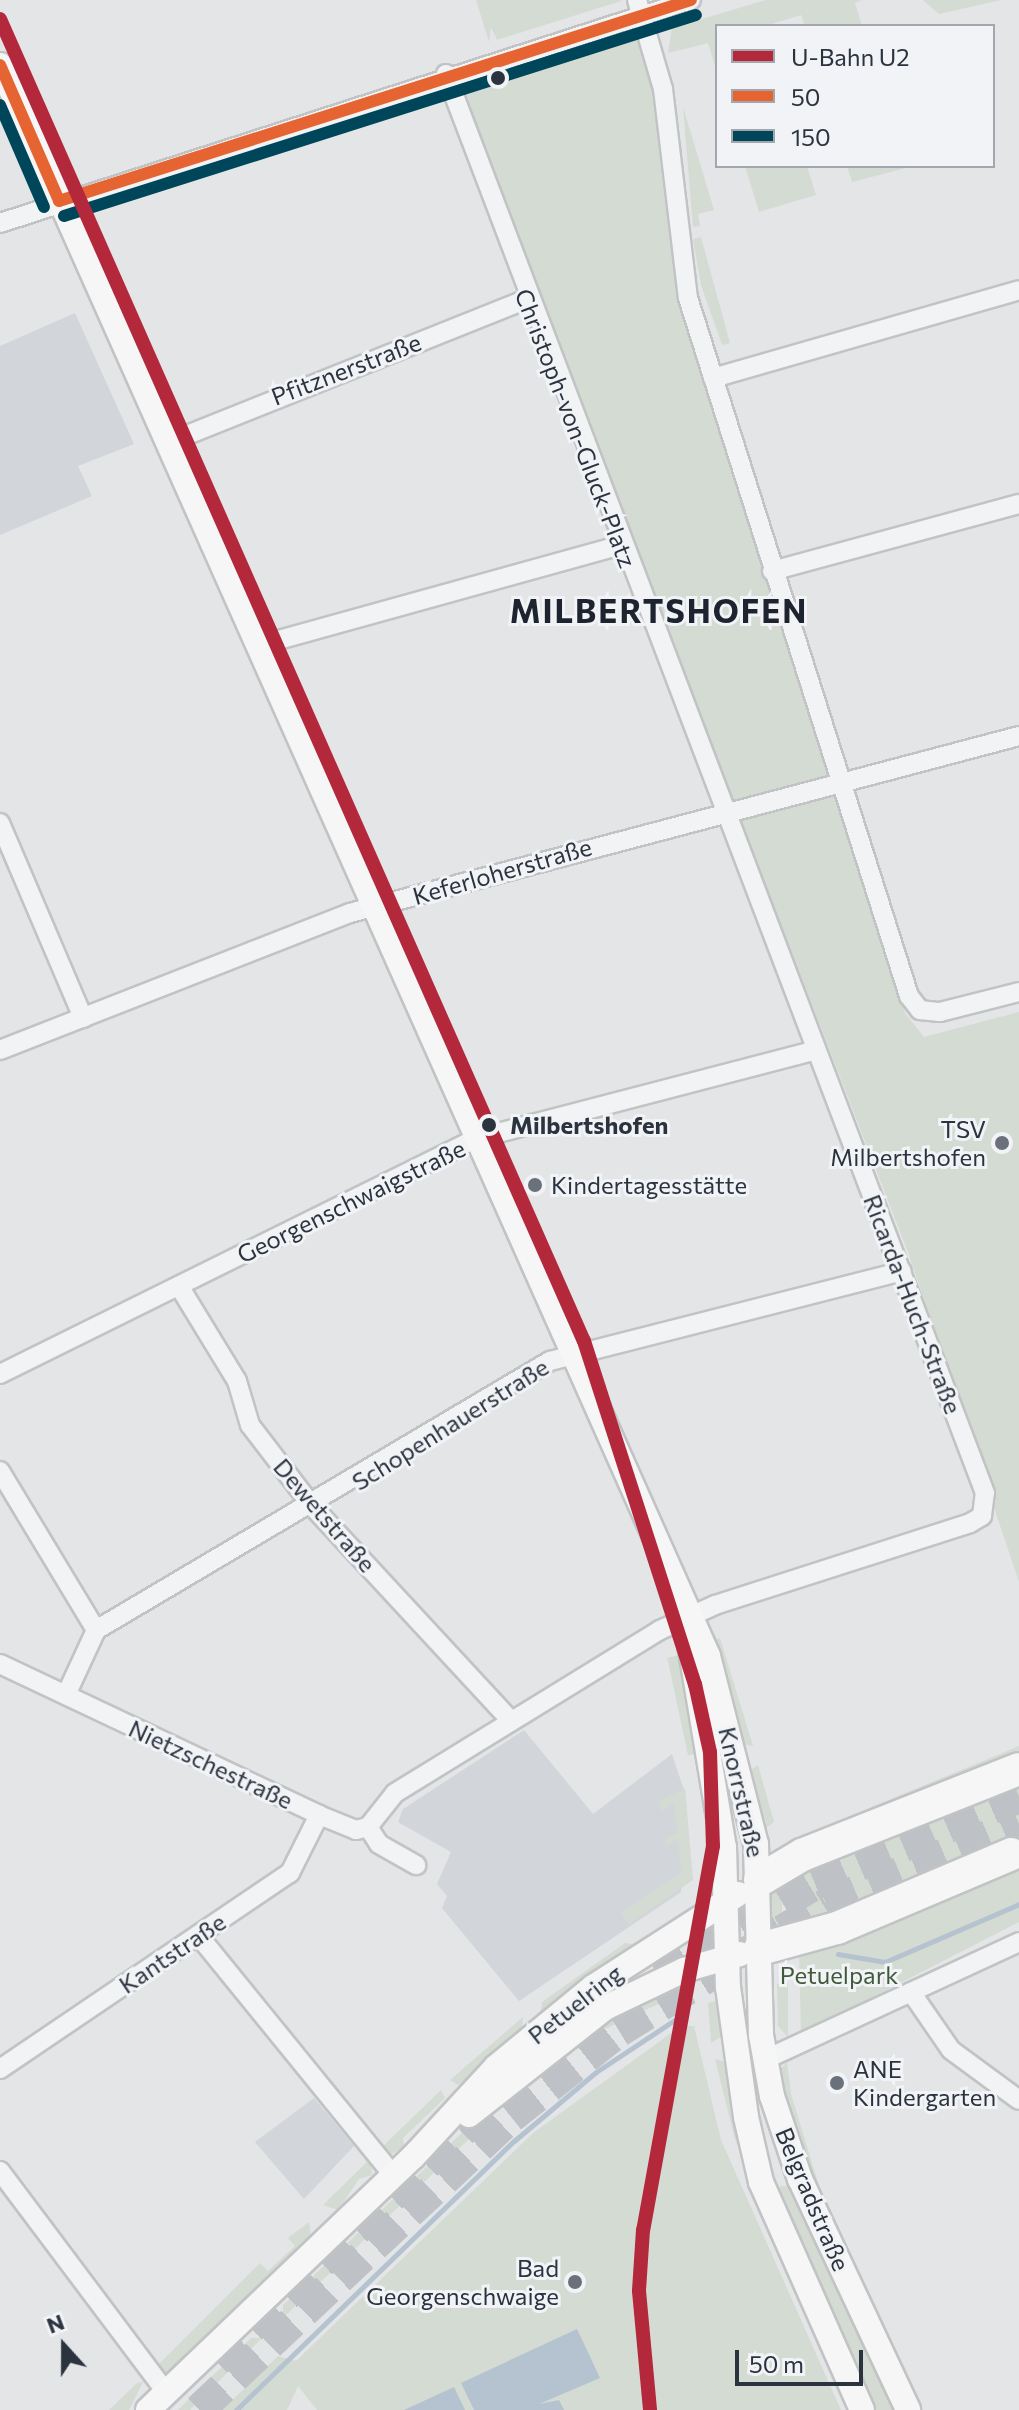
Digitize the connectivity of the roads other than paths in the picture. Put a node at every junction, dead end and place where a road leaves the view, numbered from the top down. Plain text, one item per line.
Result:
1 (691, 0) edge
2 (640, 7) edge
3 (0, 65) edge
4 (446, 74) junction
5 (59, 201) junction
6 (0, 223) edge
7 (1019, 290) edge
8 (527, 299) junction
9 (713, 378) junction
10 (167, 443) junction
11 (1019, 504) edge
12 (620, 545) junction
13 (772, 571) junction
14 (257, 646) junction
15 (1019, 736) edge
16 (837, 785) junction
17 (722, 812) junction
18 (0, 823) edge
19 (372, 907) junction
20 (1019, 992) edge
21 (83, 1018) junction
22 (0, 1050) edge
23 (812, 1051) junction
24 (475, 1139) junction
25 (902, 1271) junction
26 (179, 1286) junction
27 (574, 1352) junction
28 (0, 1374) edge
29 (0, 1471) edge
30 (313, 1507) junction
31 (687, 1616) junction
32 (96, 1630) junction
33 (0, 1664) edge
34 (66, 1695) junction
35 (509, 1719) junction
36 (1019, 1769) edge
37 (319, 1815) junction
38 (368, 1827) junction
39 (1011, 1854) dead end
40 (416, 1865) dead end
41 (760, 1880) junction
42 (727, 1901) junction
43 (198, 1935) junction
44 (1019, 1942) edge
45 (760, 1949) junction
46 (726, 1958) junction
47 (911, 1992) junction
48 (764, 2060) junction
49 (0, 2069) edge
50 (1019, 2100) edge
51 (786, 2146) junction
52 (754, 2155) junction
53 (413, 2157) junction
54 (0, 2171) edge
55 (393, 2175) junction
56 (800, 2179) junction
57 (768, 2199) junction
58 (153, 2405) edge
59 (862, 2410) edge
60 (908, 2410) edge

1 - 2 street
2 - 4 street
2 - 9 street
3 - 5 main road, Knorrstraße
4 - 5 street
4 - 8 street, Christoph-von-Gluck-Platz
5 - 6 street
5 - 10 main road, Knorrstraße
7 - 9 street
8 - 10 street, Pfitznerstraße
8 - 12 street, Christoph-von-Gluck-Platz
9 - 13 street
10 - 14 main road, Knorrstraße
11 - 13 street
12 - 14 street
12 - 17 street, Christoph-von-Gluck-Platz
13 - 16 street
14 - 19 main road, Knorrstraße
15 - 16 street, Keferloherstraße
16 - 17 street, Keferloherstraße
16 - 20 street
17 - 19 street, Keferloherstraße
17 - 23 street, Christoph-von-Gluck-Platz
18 - 21 street
19 - 21 street, Keferloherstraße
19 - 24 main road, Knorrstraße
21 - 22 street, Keferloherstraße
23 - 24 street, Georgenschwaigstraße
23 - 25 street, Ricarda-Huch-Straße
24 - 26 street, Georgenschwaigstraße
24 - 27 main road, Knorrstraße
25 - 27 street, Schopenhauerstraße
25 - 31 street, Ricarda-Huch-Straße
26 - 28 street, Georgenschwaigstraße
26 - 30 street, Dewetstraße
27 - 30 street, Schopenhauerstraße
27 - 31 main road, Knorrstraße
29 - 32 street
30 - 32 street, Schopenhauerstraße
30 - 35 street, Dewetstraße
31 - 35 street
31 - 41 main road, Knorrstraße
31 - 42 main road, Knorrstraße
32 - 34 street
33 - 34 street, Nietzschestraße
34 - 37 street, Nietzschestraße
35 - 38 street
36 - 41 highway
37 - 38 street, Nietzschestraße
37 - 43 street, Kantstraße
38 - 40 street
39 - 45 highway
41 - 42 main road, Petuelring
41 - 45 main road, Belgradstraße
42 - 46 main road, Belgradstraße
42 - 53 main road, Petuelring
43 - 49 street, Kantstraße
43 - 55 street
44 - 47 street
45 - 46 main road, Petuelring
45 - 48 main road, Belgradstraße
46 - 52 main road, Belgradstraße
46 - 53 main road, Petuelring
47 - 48 street
47 - 50 street
48 - 51 main road, Belgradstraße
51 - 52 main road
51 - 56 main road, Belgradstraße
52 - 57 main road, Belgradstraße
53 - 55 main road, Petuelring
54 - 58 street
55 - 58 main road, Petuelring
56 - 57 main road
56 - 60 main road, Belgradstraße
57 - 59 main road, Belgradstraße

